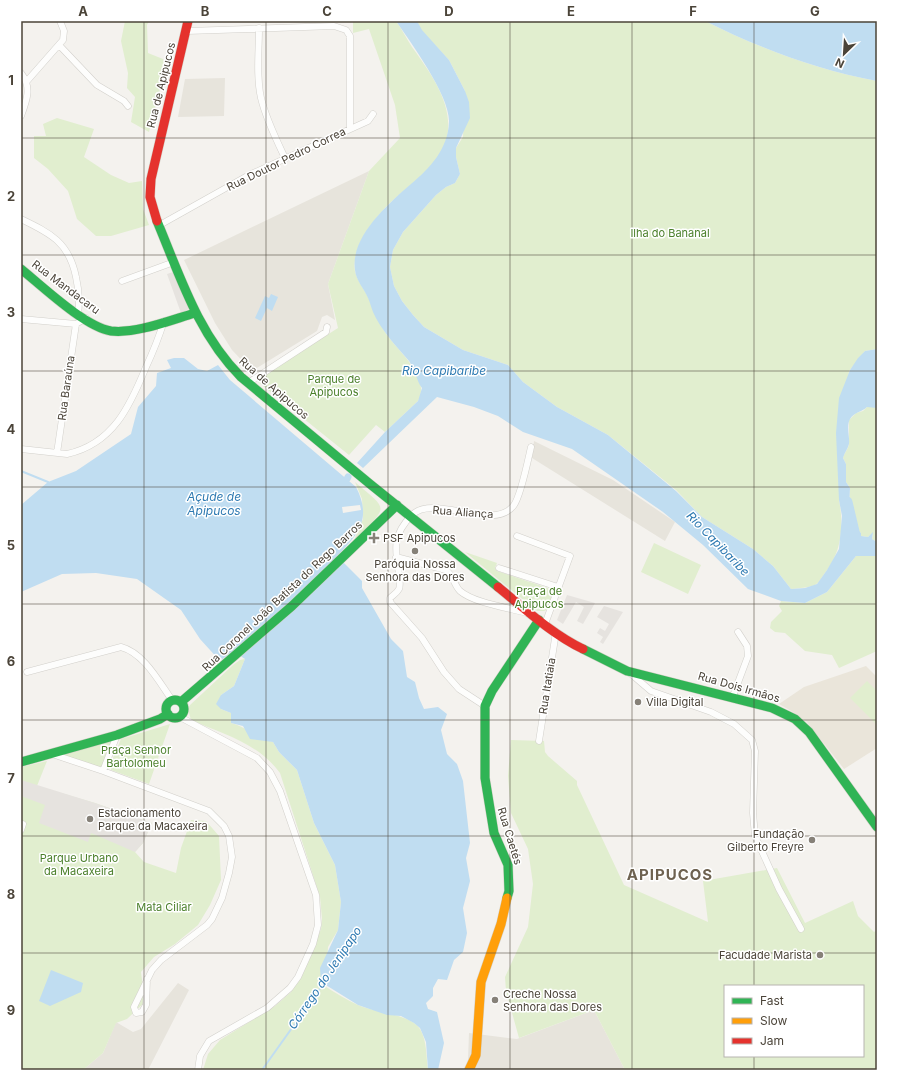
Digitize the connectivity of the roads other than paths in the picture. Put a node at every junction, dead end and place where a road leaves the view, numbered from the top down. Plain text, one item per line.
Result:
1 (60, 21) edge
2 (188, 21) edge
3 (259, 28) junction
4 (186, 31) junction
5 (59, 45) junction
6 (21, 73) edge
7 (27, 81) junction
8 (128, 106) dead end
9 (373, 114) dead end
10 (21, 116) edge
11 (350, 128) junction
12 (285, 158) junction
13 (21, 219) edge
14 (158, 226) junction
15 (174, 262) junction
16 (21, 269) edge
17 (122, 281) dead end
18 (195, 312) junction
19 (82, 316) junction
20 (21, 319) edge
21 (164, 321) junction
22 (76, 324) junction
23 (327, 327) dead end
24 (248, 383) junction
25 (531, 447) dead end
26 (21, 449) edge
27 (57, 453) junction
28 (397, 505) junction
29 (411, 516) junction
30 (517, 536) dead end
31 (396, 557) junction
32 (499, 568) dead end
33 (558, 587) junction
34 (530, 614) junction
35 (548, 626) junction
36 (738, 632) dead end
37 (628, 671) junction
38 (27, 672) dead end
39 (733, 696) junction
40 (177, 701) junction
41 (485, 706) junction
42 (168, 714) junction
43 (180, 717) junction
44 (117, 735) junction
45 (539, 741) dead end
46 (52, 754) junction
47 (21, 762) edge
48 (103, 771) junction
49 (877, 827) edge
50 (800, 930) dead end
51 (147, 979) junction
52 (198, 1070) edge
53 (469, 1070) edge

1 - 5 street
2 - 4 main road, Rua de Apipucos
3 - 4 street
3 - 11 street
3 - 12 street
4 - 14 main road, Rua de Apipucos
5 - 7 street
5 - 8 street
6 - 7 street
7 - 10 street
9 - 11 street, Rua Doutor Pedro Correa
11 - 12 street, Rua Doutor Pedro Correa
12 - 14 street, Rua Doutor Pedro Correa
13 - 19 street
14 - 15 main road, Rua de Apipucos
15 - 17 street
15 - 18 main road, Rua de Apipucos
16 - 19 main road, Rua Mandacaru
18 - 21 main road, Rua Mandacaru
18 - 24 main road, Rua de Apipucos
19 - 21 main road, Rua Mandacaru
19 - 22 street
20 - 22 street
21 - 27 street
22 - 27 street, Rua Baraúna
23 - 24 street
24 - 28 main road, Rua de Apipucos
25 - 29 street, Rua Aliança
26 - 27 street
28 - 29 main road, Rua de Apipucos
28 - 40 main road, Rua Coronel João Batista do Rego Barros
29 - 31 street
29 - 34 main road, Rua de Apipucos
30 - 33 street
31 - 34 street
31 - 41 street
32 - 33 street
33 - 35 street
34 - 35 main road, Rua de Apipucos
35 - 37 main road, Rua Dois Irmãos
35 - 41 main road, Rua Caetés
35 - 45 street, Rua Itatiaia
36 - 39 street
37 - 39 main road, Rua Dois Irmãos
37 - 50 street
38 - 40 street
39 - 49 main road, Rua Dois Irmãos
40 - 42 main road
40 - 43 main road
41 - 53 main road, Rua Caetés
42 - 43 main road
42 - 44 main road
43 - 52 street
44 - 46 main road
44 - 48 street
46 - 47 main road
46 - 48 street
48 - 51 street
51 - 51 street

